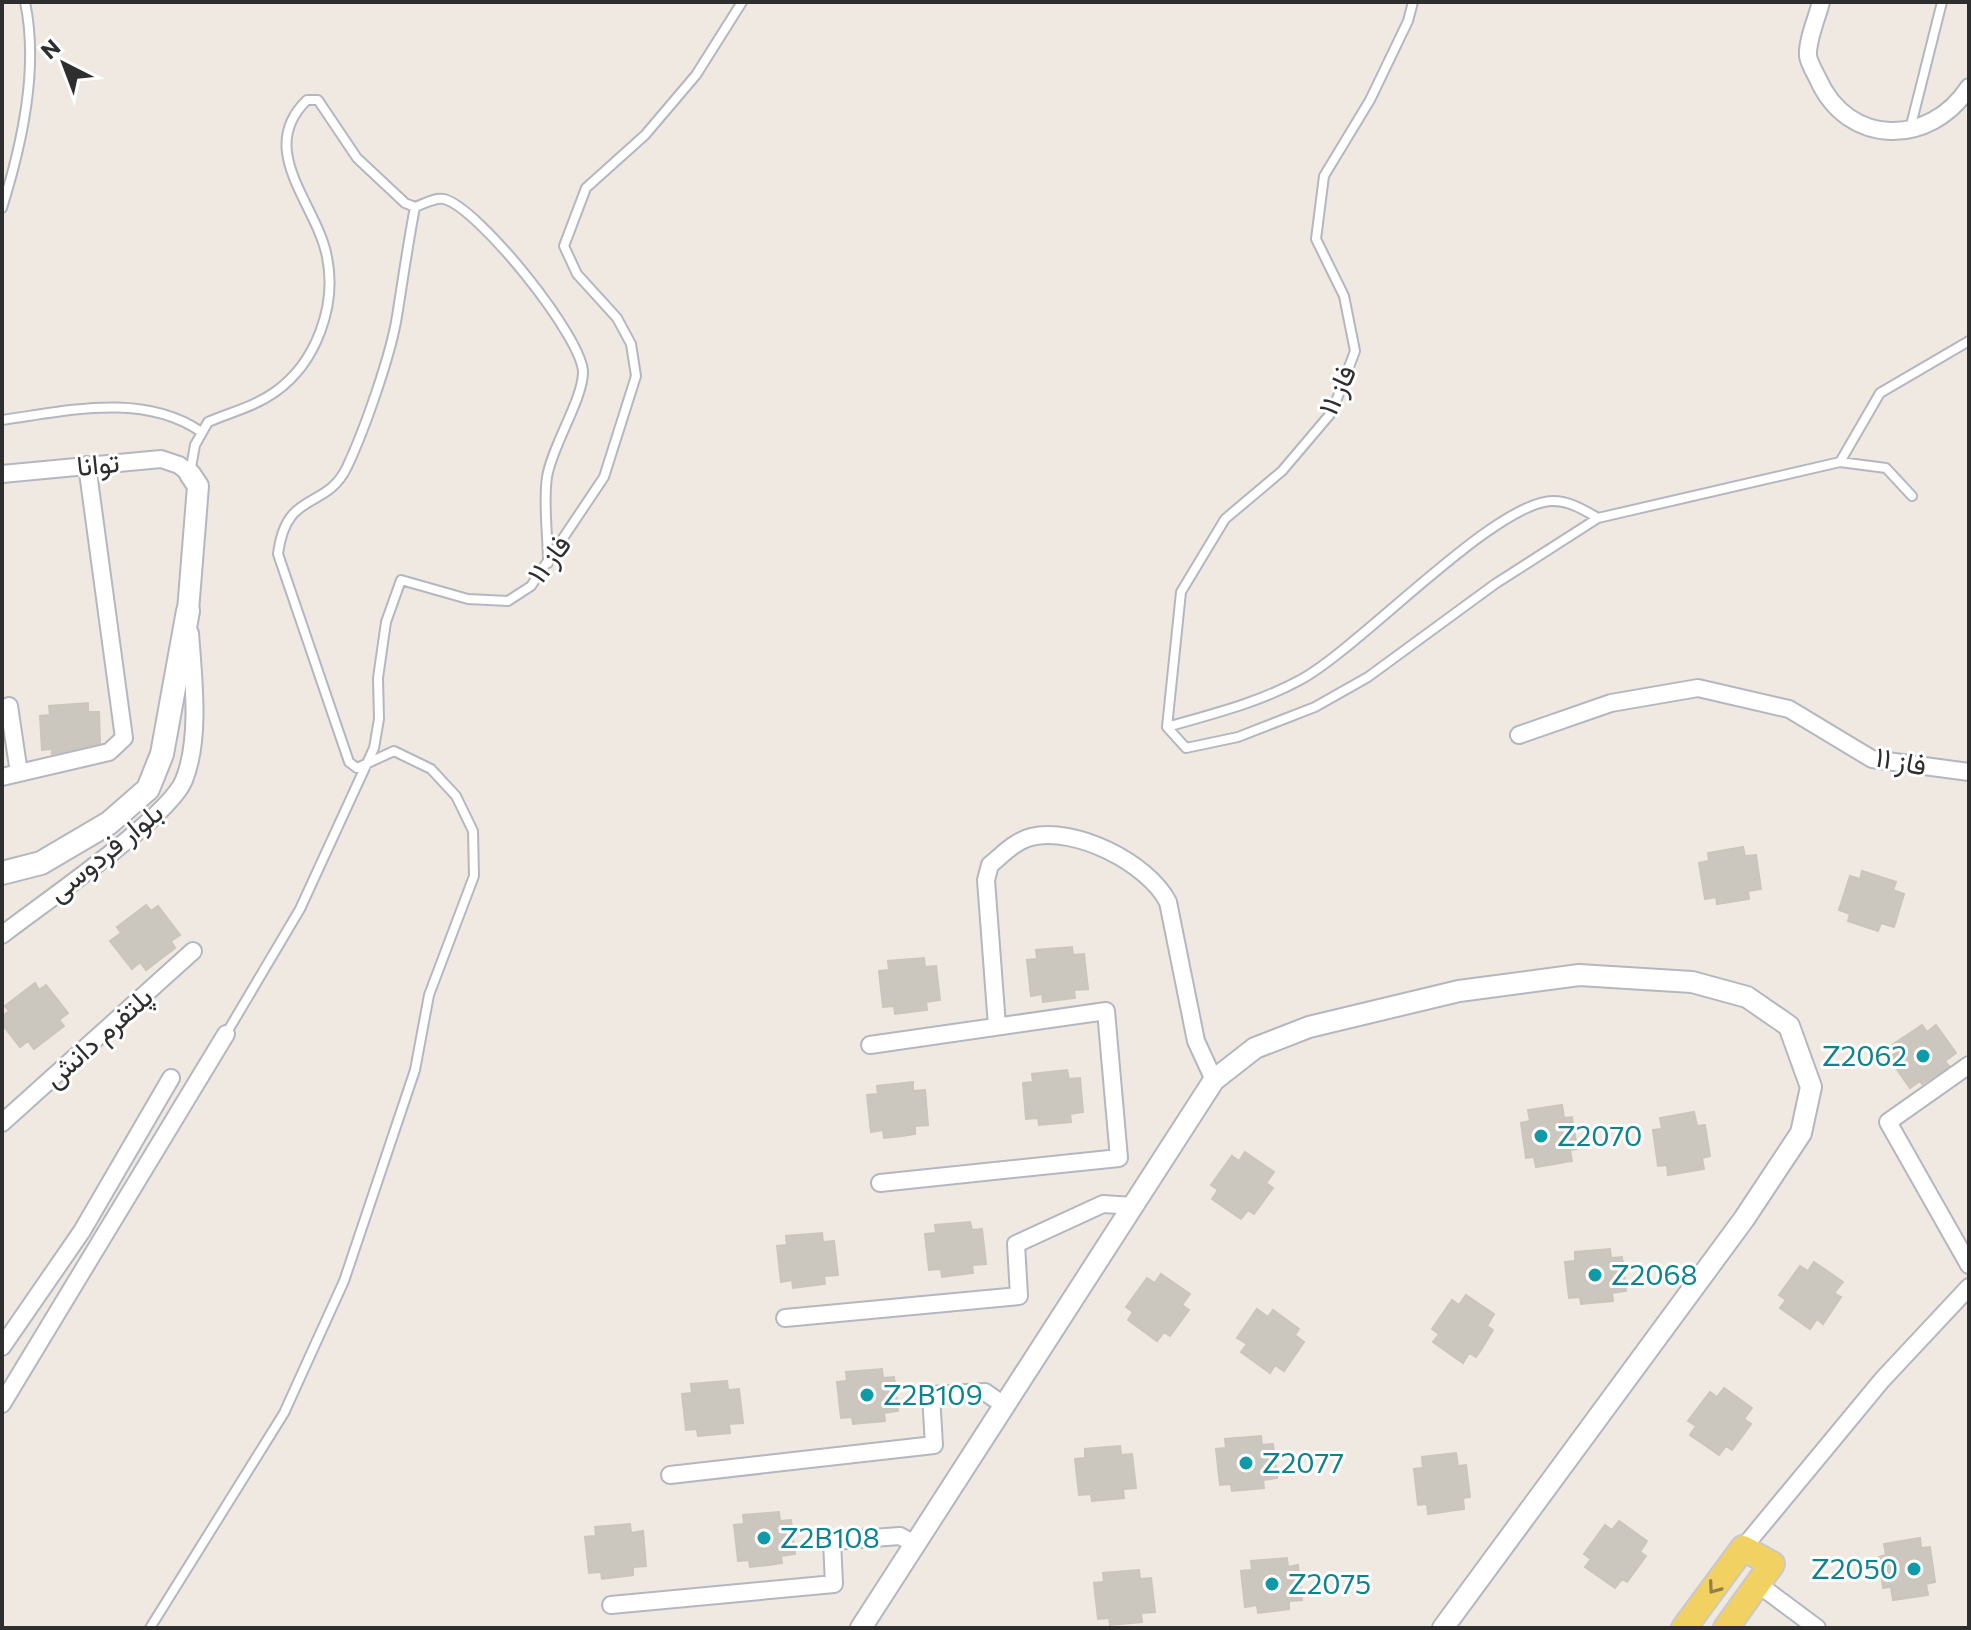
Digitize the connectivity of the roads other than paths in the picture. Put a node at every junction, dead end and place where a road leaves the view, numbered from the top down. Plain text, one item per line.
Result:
1 (25, 2) edge
2 (742, 2) edge
3 (1413, 2) edge
4 (1821, 2) edge
5 (1942, 2) edge
6 (1969, 87) edge
7 (1910, 132) junction
8 (415, 207) junction
9 (2, 208) edge
10 (1969, 341) edge
11 (2, 420) edge
12 (200, 431) junction
13 (1840, 462) junction
14 (87, 465) junction
15 (2, 474) edge
16 (190, 474) junction
17 (1912, 496) dead end
18 (1598, 518) junction
19 (549, 564) junction
20 (188, 611) junction
21 (9, 706) dead end
22 (1167, 727) junction
23 (1519, 735) dead end
24 (368, 761) junction
25 (1969, 772) edge
26 (10, 775) edge
27 (2, 873) edge
28 (2, 935) edge
29 (193, 951) dead end
30 (997, 1026) junction
31 (226, 1034) joint
32 (870, 1045) dead end
33 (1969, 1065) edge
34 (171, 1078) dead end
35 (1214, 1080) junction
36 (2, 1123) edge
37 (880, 1183) dead end
38 (1133, 1206) junction
39 (1969, 1265) edge
40 (1969, 1287) edge
41 (785, 1318) dead end
42 (2, 1347) edge
43 (2, 1404) edge
44 (1005, 1406) junction
45 (670, 1475) dead end
46 (916, 1545) junction
47 (1743, 1548) junction
48 (1758, 1584) junction
49 (611, 1605) dead end
50 (150, 1628) edge
51 (861, 1628) edge
52 (1443, 1628) edge
53 (1684, 1628) edge
54 (1726, 1628) edge
55 (1817, 1628) edge

1 - 9 lane
2 - 19 lane, فاز ۱۱
3 - 22 lane, فاز ۱۱
4 - 7 street
5 - 7 lane
6 - 7 street
8 - 12 lane
8 - 19 lane
8 - 24 lane
10 - 13 lane
11 - 12 lane
12 - 16 lane
13 - 17 lane
13 - 18 lane
14 - 15 street, توانا
14 - 16 street, توانا
14 - 26 street
16 - 20 street, بلوار فردوسی
18 - 22 lane
18 - 22 lane
19 - 24 lane, فاز ۱۱
20 - 27 main road, بلوار فردوسی
20 - 28 street, بلوار فردوسی
21 - 26 street
23 - 25 street, فاز ۱۱
24 - 31 lane, فاز ۱۱
24 - 50 lane
29 - 36 street, پلتفرم دانش
30 - 32 street
30 - 35 street
30 - 37 street
31 - 43 street
33 - 39 street
34 - 42 street
35 - 38 street
35 - 52 street
38 - 41 street
38 - 44 street
40 - 47 street
44 - 45 street
44 - 46 street
46 - 49 street
46 - 51 street
47 - 48 main road
47 -> 53 main road
48 - 54 main road
48 - 55 street

